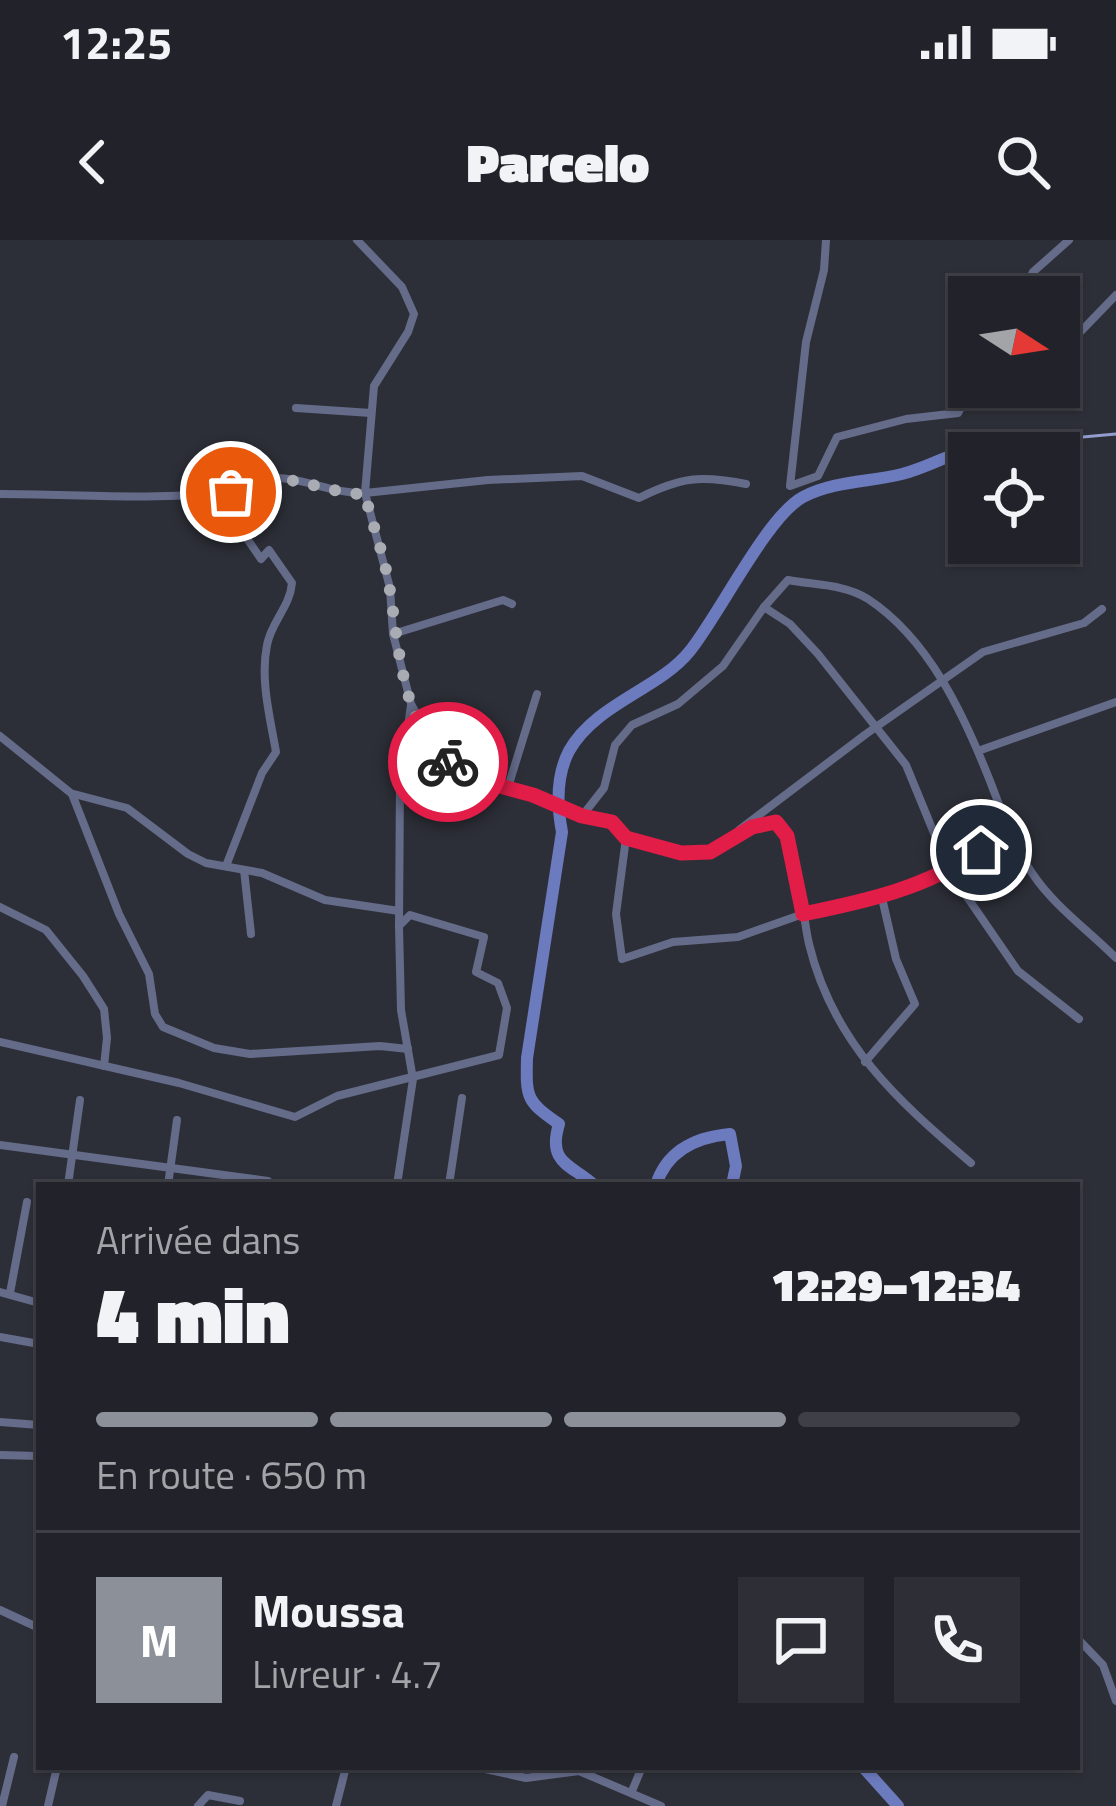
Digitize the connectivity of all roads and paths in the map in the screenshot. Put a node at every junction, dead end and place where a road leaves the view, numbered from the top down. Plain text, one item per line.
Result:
1 (357, 240) edge
2 (826, 240) edge
3 (1069, 240) edge
4 (1031, 276) edge
5 (1116, 295) edge
6 (1080, 332) edge
7 (296, 408) dead end
8 (961, 408) edge
9 (371, 413) junction
10 (746, 484) dead end
11 (231, 492) junction
12 (0, 494) edge
13 (365, 494) junction
14 (512, 604) dead end
15 (764, 607) junction
16 (1102, 609) dead end
17 (393, 634) junction
18 (943, 683) junction
19 (537, 694) dead end
20 (1116, 702) edge
21 (411, 704) junction
22 (877, 726) junction
23 (0, 736) edge
24 (978, 751) junction
25 (508, 788) junction
26 (73, 794) junction
27 (582, 816) junction
28 (1009, 830) junction
29 (626, 838) junction
30 (710, 852) junction
31 (226, 866) junction
32 (244, 869) junction
33 (950, 872) junction
34 (882, 898) junction
35 (0, 907) edge
36 (399, 911) junction
37 (803, 914) junction
38 (399, 926) junction
39 (251, 934) dead end
40 (1116, 958) edge
41 (1079, 1019) dead end
42 (0, 1042) edge
43 (408, 1049) junction
44 (865, 1062) junction
45 (104, 1066) junction
46 (413, 1079) junction
47 (462, 1098) dead end
48 (80, 1100) dead end
49 (177, 1120) dead end
50 (0, 1145) edge
51 (74, 1154) junction
52 (971, 1162) dead end
53 (171, 1171) junction
54 (69, 1182) edge
55 (169, 1182) edge
56 (268, 1182) edge
57 (397, 1182) edge
58 (449, 1182) edge
59 (27, 1202) dead end
60 (5, 1293) edge
61 (36, 1302) edge
62 (0, 1337) edge
63 (36, 1343) edge
64 (0, 1422) edge
65 (36, 1425) edge
66 (0, 1455) edge
67 (36, 1456) edge
68 (0, 1610) edge
69 (36, 1627) edge
70 (1080, 1641) edge
71 (1116, 1701) edge
72 (14, 1757) dead end
73 (56, 1770) edge
74 (345, 1770) edge
75 (490, 1770) edge
76 (641, 1770) edge
77 (632, 1790) junction
78 (240, 1801) dead end
79 (2, 1806) edge
80 (48, 1806) edge
81 (198, 1806) edge
82 (336, 1806) edge
83 (661, 1806) edge

1 - 9 street
2 - 8 street
3 - 4 street
5 - 6 street
7 - 9 street
9 - 13 street
10 - 13 street
11 - 12 street
11 - 13 street
11 - 31 street
13 - 17 street
14 - 17 street
15 - 18 street
15 - 22 street
15 - 27 street
16 - 18 street
17 - 21 street
18 - 22 street
18 - 24 street
19 - 25 street
20 - 24 street
21 - 25 street
21 - 36 street
22 - 30 street
22 - 33 street
23 - 26 street
24 - 28 street
25 - 27 street
26 - 31 street
26 - 43 street
27 - 29 street
28 - 33 street
28 - 40 street
29 - 30 street
29 - 37 street
30 - 37 street
31 - 32 street
32 - 36 street
32 - 39 street
33 - 34 street
33 - 41 street
34 - 37 street
34 - 44 street
35 - 45 street
36 - 38 street
37 - 44 street
38 - 43 street
38 - 46 street
42 - 45 street
43 - 46 street
44 - 52 street
45 - 46 street
46 - 57 street
47 - 58 street
48 - 51 street
49 - 53 street
50 - 51 street
51 - 53 street
51 - 54 street
53 - 55 street
53 - 56 street
59 - 60 street
60 - 61 street
62 - 63 street
64 - 65 street
66 - 67 street
68 - 69 street
70 - 71 street
72 - 79 street
73 - 80 street
74 - 82 street
75 - 77 street
76 - 77 street
77 - 83 street
78 - 81 street

